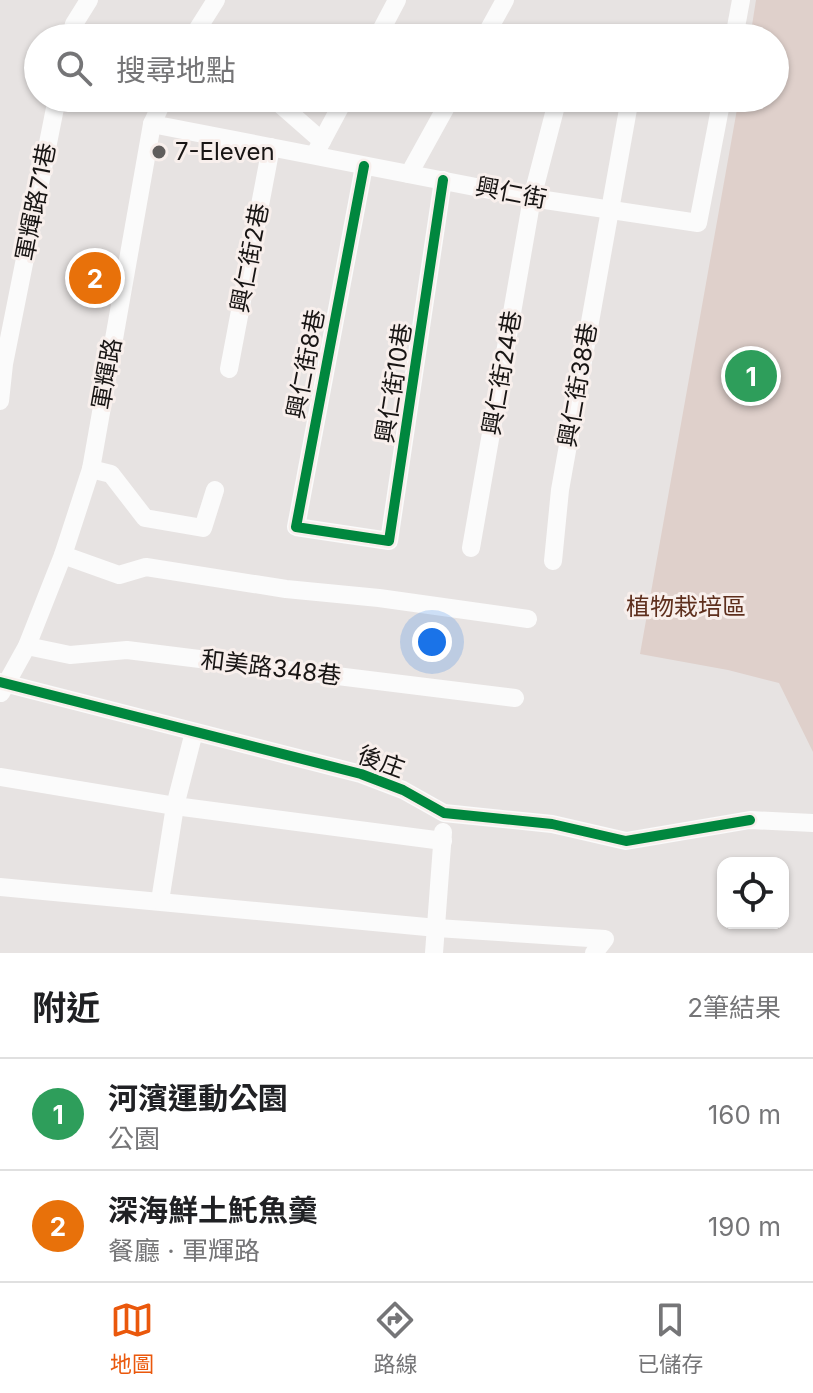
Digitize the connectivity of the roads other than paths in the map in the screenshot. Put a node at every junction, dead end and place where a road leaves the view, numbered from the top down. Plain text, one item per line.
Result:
1 (89, 0) edge
2 (216, 0) edge
3 (397, 0) edge
4 (505, 0) edge
5 (741, 0) edge
6 (74, 24) edge
7 (204, 24) edge
8 (384, 24) edge
9 (492, 24) edge
10 (737, 24) edge
11 (54, 112) edge
12 (158, 112) edge
13 (286, 112) edge
14 (337, 112) edge
15 (443, 112) edge
16 (554, 112) edge
17 (627, 112) edge
18 (719, 112) edge
19 (152, 124) junction
20 (271, 147) junction
21 (318, 148) junction
22 (364, 166) junction
23 (409, 174) junction
24 (443, 180) junction
25 (532, 198) junction
26 (609, 211) junction
27 (229, 369) dead end
28 (0, 401) edge
29 (91, 469) junction
30 (215, 490) dead end
31 (339, 533) joint
32 (471, 548) dead end
33 (63, 555) junction
34 (553, 561) dead end
35 (528, 619) dead end
36 (27, 646) junction
37 (3, 687) edge
38 (515, 698) dead end
39 (194, 732) junction
40 (0, 777) edge
41 (175, 806) junction
42 (444, 813) junction
43 (813, 823) edge
44 (443, 841) junction
45 (0, 887) edge
46 (160, 901) junction
47 (437, 928) junction
48 (434, 953) edge
49 (594, 953) edge

1 - 6 street
2 - 7 street
3 - 8 street
4 - 9 street
5 - 10 street
11 - 28 street, 軍輝路71巷
12 - 19 street, 軍輝路
13 - 21 street
14 - 21 street
15 - 23 street
16 - 25 street, 興仁街24巷
17 - 26 street, 興仁街38巷
18 - 26 street, 興仁街
19 - 20 street, 興仁街
19 - 29 street, 軍輝路
20 - 21 street, 興仁街
20 - 27 street, 興仁街2巷
21 - 22 street, 興仁街
22 - 23 street, 興仁街
22 - 31 street, 興仁街8巷
23 - 24 street, 興仁街
24 - 25 street, 興仁街
24 - 31 street, 興仁街10巷
25 - 26 street, 興仁街
25 - 32 street, 興仁街24巷
26 - 34 street, 興仁街38巷
29 - 30 street
29 - 33 street, 軍輝路
33 - 35 street
33 - 36 street, 軍輝路
36 - 37 street, 軍輝路
36 - 38 street, 和美路348巷
37 - 39 street, 後庄
39 - 41 street
39 - 42 street, 後庄
40 - 41 street
41 - 44 street
41 - 46 street
42 - 43 street, 後庄
42 - 44 street
44 - 47 street
45 - 46 street
46 - 47 street
47 - 48 street
47 - 49 street

